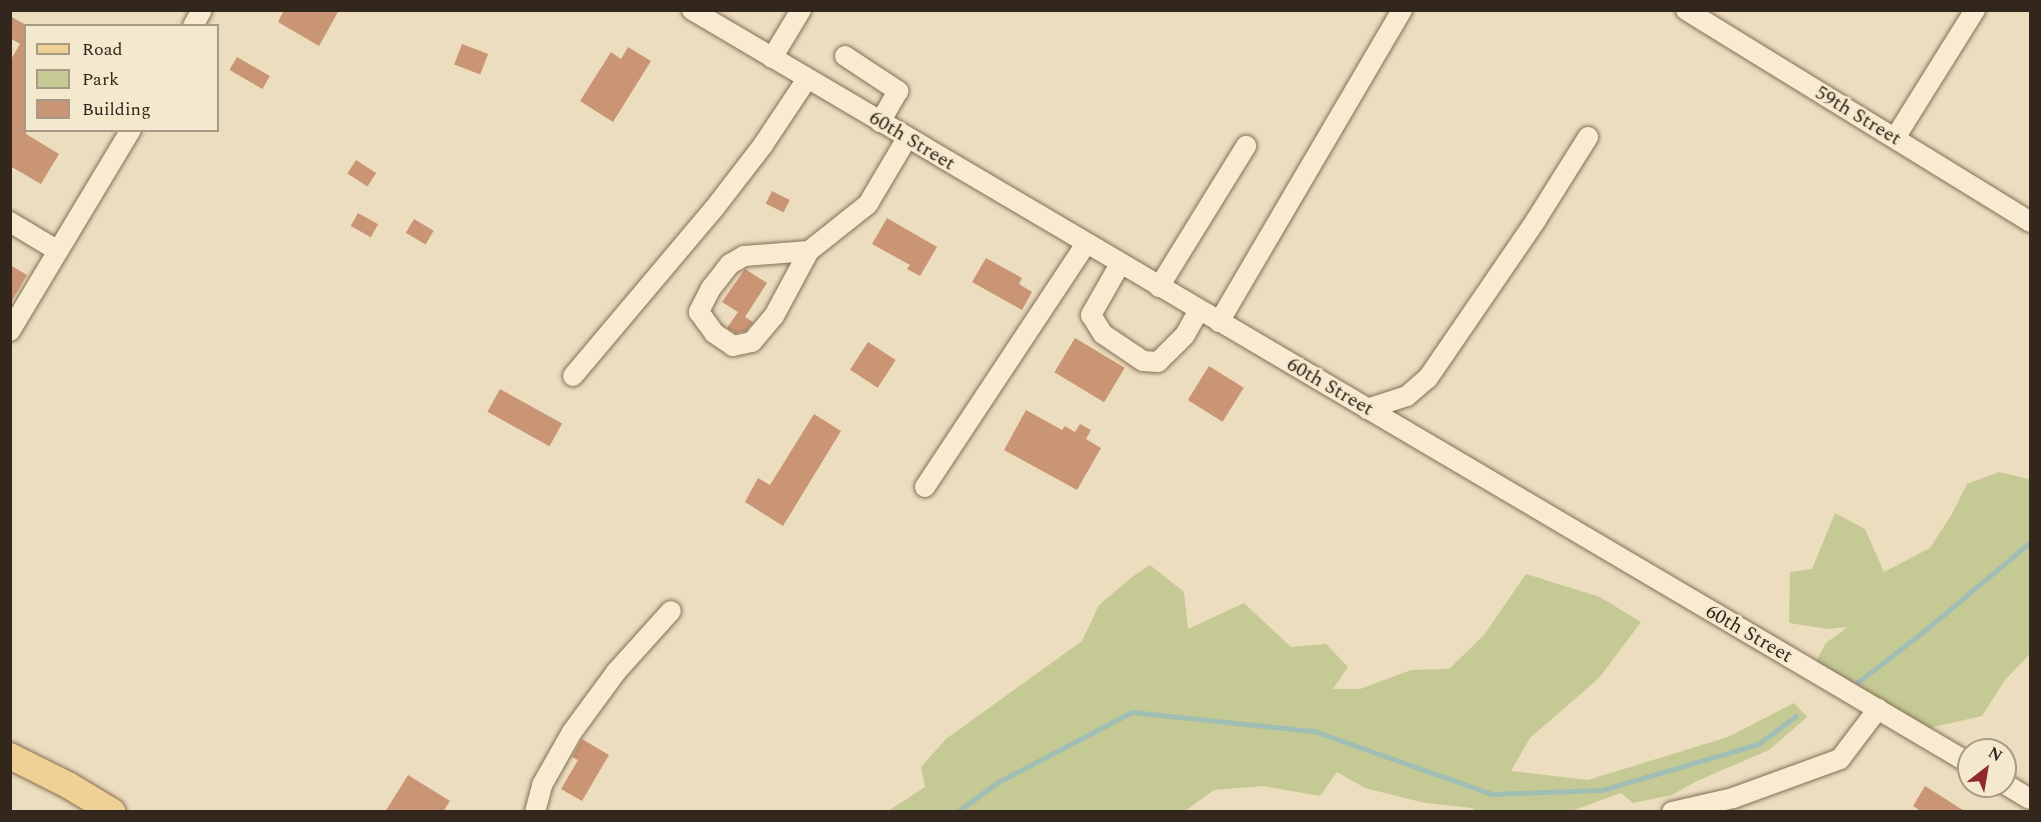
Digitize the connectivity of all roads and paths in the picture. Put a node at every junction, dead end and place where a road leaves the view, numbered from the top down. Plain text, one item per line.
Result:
1 (202, 10) edge
2 (692, 10) edge
3 (801, 10) edge
4 (1402, 10) edge
5 (1686, 10) edge
6 (1975, 10) edge
7 (195, 24) edge
8 (845, 56) dead end
9 (772, 58) junction
10 (807, 79) junction
11 (880, 122) junction
12 (130, 132) edge
13 (1588, 137) dead end
14 (908, 138) junction
15 (1895, 138) junction
16 (1246, 146) dead end
17 (10, 222) edge
18 (2031, 222) edge
19 (1086, 244) junction
20 (58, 251) junction
21 (809, 251) junction
22 (1120, 264) junction
23 (1159, 287) junction
24 (1199, 310) junction
25 (1219, 322) junction
26 (10, 331) edge
27 (573, 376) dead end
28 (1367, 409) junction
29 (925, 487) dead end
30 (671, 611) dead end
31 (1878, 709) junction
32 (10, 756) edge
33 (1957, 756) edge
34 (2017, 791) edge
35 (2031, 799) edge
36 (113, 812) edge
37 (535, 812) edge
38 (1672, 812) edge

1 - 7 street
2 - 9 street, 60th Street
3 - 9 street
4 - 25 street
5 - 15 street, 59th Street
6 - 15 street
8 - 11 street
9 - 10 street, 60th Street
10 - 11 street, 60th Street
10 - 27 street
11 - 14 street, 60th Street
12 - 20 street
13 - 28 street
14 - 19 street, 60th Street
14 - 21 street
15 - 18 street, 59th Street
16 - 23 street
17 - 20 street
19 - 22 street, 60th Street
19 - 29 street
20 - 26 street
21 - 21 street
22 - 23 street, 60th Street
22 - 24 street
23 - 24 street, 60th Street
24 - 25 street, 60th Street
25 - 28 street, 60th Street
28 - 31 street, 60th Street
30 - 37 street
31 - 33 street, 60th Street
31 - 38 street
32 - 36 main road
34 - 35 street

